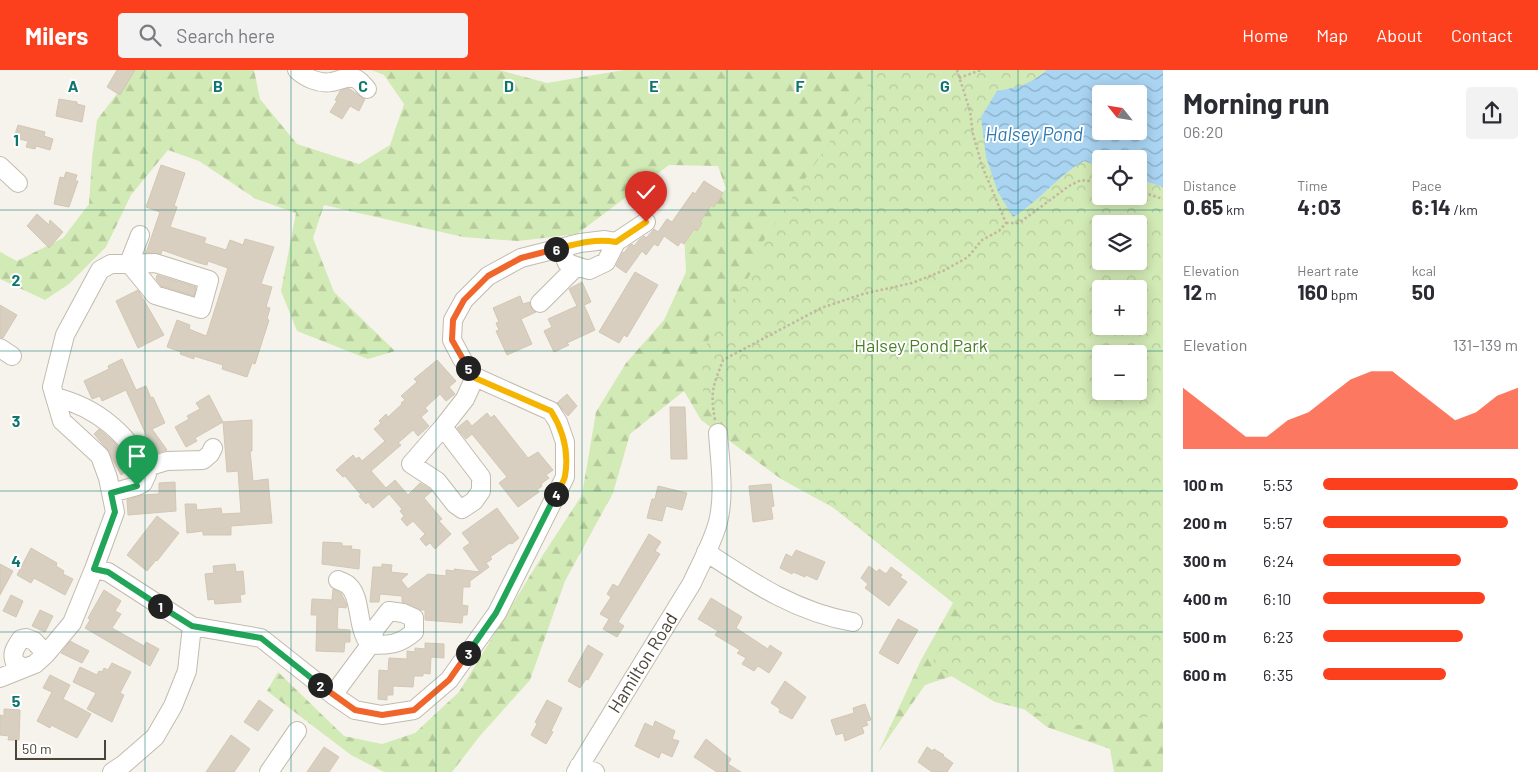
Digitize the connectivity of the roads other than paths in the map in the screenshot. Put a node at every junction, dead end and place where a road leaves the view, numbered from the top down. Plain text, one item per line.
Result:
1 (297, 70) edge
2 (367, 89) dead end
3 (0, 166) edge
4 (18, 183) dead end
5 (646, 222) dead end
6 (140, 235) dead end
7 (616, 242) junction
8 (561, 248) junction
9 (577, 266) junction
10 (540, 303) dead end
11 (475, 378) junction
12 (55, 397) junction
13 (443, 427) junction
14 (718, 433) road end
15 (212, 448) dead end
16 (144, 468) junction
17 (111, 493) junction
18 (706, 552) junction
19 (94, 569) junction
20 (338, 580) dead end
21 (853, 622) dead end
22 (192, 626) junction
23 (46, 654) junction
24 (25, 668) junction
25 (0, 678) edge
26 (332, 695) junction
27 (297, 731) dead end
28 (583, 770) edge
29 (112, 772) edge
30 (270, 772) edge

1 - 2 street
3 - 4 street
5 - 7 street
6 - 12 street
7 - 8 street
7 - 9 street
8 - 9 street
8 - 11 street
9 - 10 street
11 - 13 street
11 - 26 street
12 - 16 street
12 - 17 street
13 - 13 street
14 - 18 street, Hamilton Road
15 - 16 street
16 - 17 street
17 - 19 street
18 - 21 street
18 - 28 street, Hamilton Road
19 - 22 street
19 - 23 street
20 - 26 street
22 - 26 street
22 - 29 street
23 - 24 street
23 - 24 street
24 - 25 street
27 - 30 street

